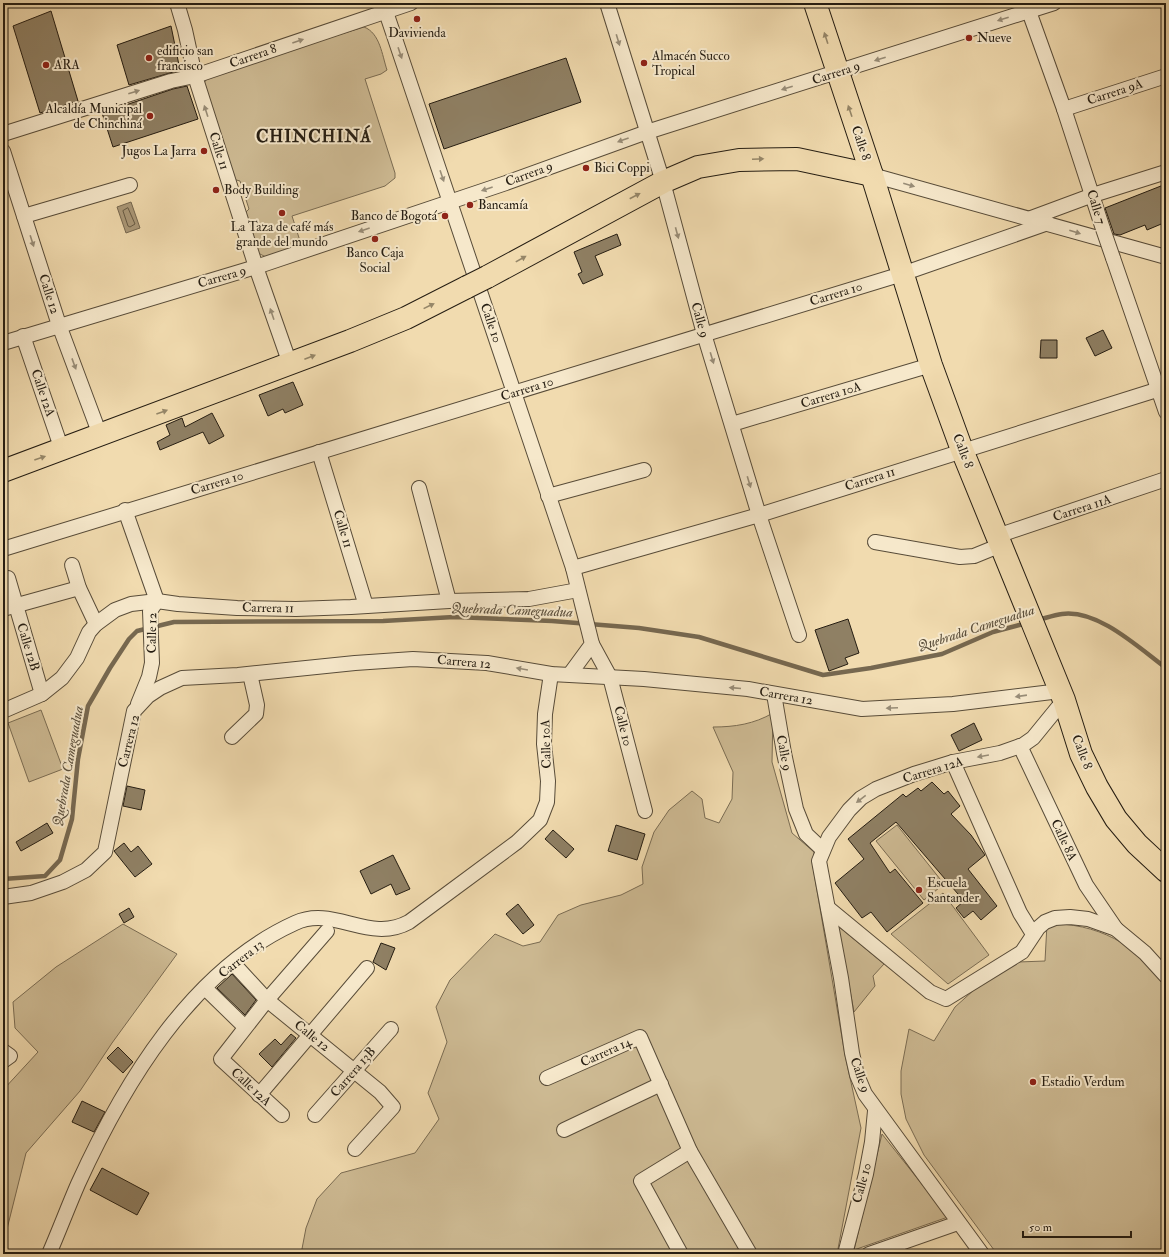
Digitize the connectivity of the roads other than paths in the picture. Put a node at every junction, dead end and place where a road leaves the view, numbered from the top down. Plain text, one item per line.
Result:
1 (177, 3) edge
2 (410, 3) edge
3 (607, 3) edge
4 (815, 3) edge
5 (1054, 3) edge
6 (384, 7) edge
7 (1028, 7) edge
8 (837, 73) junction
9 (195, 76) junction
10 (1166, 76) edge
11 (1064, 109) junction
12 (647, 132) junction
13 (3, 134) edge
14 (3, 151) edge
15 (1166, 172) edge
16 (872, 175) junction
17 (663, 182) junction
18 (130, 186) dead end
19 (1093, 195) junction
20 (451, 201) junction
21 (24, 216) junction
22 (1032, 218) junction
23 (1048, 223) junction
24 (1166, 257) edge
25 (256, 267) junction
26 (902, 274) junction
27 (59, 325) junction
28 (704, 334) junction
29 (23, 336) junction
30 (3, 343) edge
31 (290, 364) junction
32 (931, 365) junction
33 (1162, 388) edge
34 (515, 393) junction
35 (1166, 412) edge
36 (732, 424) junction
37 (100, 435) junction
38 (62, 450) junction
39 (962, 450) junction
40 (319, 452) junction
41 (644, 470) dead end
42 (3, 471) edge
43 (1166, 479) edge
44 (419, 488) dead end
45 (548, 496) junction
46 (125, 510) junction
47 (759, 515) junction
48 (999, 540) junction
49 (875, 542) dead end
50 (3, 549) edge
51 (72, 565) dead end
52 (573, 568) junction
53 (8, 578) dead end
54 (79, 588) junction
55 (578, 590) junction
56 (448, 601) junction
57 (153, 606) junction
58 (366, 606) junction
59 (9, 607) edge
60 (96, 624) junction
61 (799, 635) dead end
62 (590, 638) junction
63 (250, 674) junction
64 (551, 674) junction
65 (570, 674) junction
66 (610, 677) junction
67 (42, 694) junction
68 (774, 694) junction
69 (1062, 696) junction
70 (3, 711) edge
71 (134, 711) junction
72 (232, 737) dead end
73 (1020, 746) junction
74 (953, 762) junction
75 (645, 811) dead end
76 (544, 813) joint
77 (821, 856) junction
78 (1166, 870) edge
79 (3, 897) edge
80 (828, 908) junction
81 (1116, 929) junction
82 (327, 931) dead end
83 (1033, 934) junction
84 (233, 963) junction
85 (367, 968) dead end
86 (1166, 976) edge
87 (205, 988) junction
88 (267, 1000) junction
89 (245, 1027) junction
90 (391, 1029) dead end
91 (311, 1035) junction
92 (3, 1051) edge
93 (3, 1061) edge
94 (354, 1071) junction
95 (547, 1078) dead end
96 (661, 1084) junction
97 (260, 1095) junction
98 (875, 1111) junction
99 (282, 1115) dead end
100 (315, 1115) dead end
101 (564, 1130) dead end
102 (355, 1149) dead end
103 (690, 1151) junction
104 (958, 1223) junction
105 (49, 1254) edge
106 (682, 1254) edge
107 (750, 1254) edge
108 (844, 1254) edge
109 (869, 1254) edge
110 (982, 1254) edge

1 - 9 street, Calle 11
2 - 6 street, Carrera 8
3 -> 12 street, Calle 9
8 -> 4 main road, Calle 8
5 - 7 street, Carrera 9
9 -> 6 street, Carrera 8
6 -> 20 street, Calle 10
7 -> 8 street, Carrera 9
7 - 11 street, Calle 7
8 -> 12 street, Carrera 9
16 -> 8 main road, Calle 8
13 -> 9 street, Carrera 8
25 -> 9 street, Calle 11
10 - 11 street, Carrera 9A
11 - 19 street, Calle 7
12 - 17 street, Calle 9
12 -> 20 street, Carrera 9
14 - 21 street, Calle 12
15 - 19 street
17 -> 16 main road
16 -> 22 street
16 - 26 main road, Calle 8
17 -> 28 street, Calle 9
31 -> 17 main road, bridge
18 - 21 street
19 - 22 street
19 - 33 street, Calle 7, bridge
20 -> 25 street, Carrera 9
20 - 34 street, Calle 10
21 -> 27 street, Calle 12
22 - 23 street
23 -> 24 street
23 - 26 street, Carrera 10
25 - 27 street, Carrera 9
31 -> 25 street, Calle 11
26 - 28 street, Carrera 10
26 - 32 main road, Calle 8
27 - 29 street, Carrera 9
27 -> 37 street, Calle 12
28 - 34 street, Carrera 10
28 -> 36 street, Calle 9
29 - 30 street, Carrera 9
29 - 38 street, Calle 12A
37 -> 31 main road
32 - 36 street, Carrera 10A
32 - 39 main road, Calle 8
33 - 35 street, Calle 7
33 - 39 street, Carrera 11
34 - 40 street, Carrera 10
34 - 45 street, Calle 10
36 -> 47 street, Calle 9
37 - 38 main road
42 -> 38 main road
39 - 47 street, Carrera 11
39 - 48 main road, Calle 8
40 - 46 street, Carrera 10
40 - 58 street, Calle 11
41 - 45 street
43 - 48 street, Carrera 11A
44 - 56 street
45 - 52 street, Calle 10
46 - 50 street, Carrera 10
46 - 57 street, Calle 12
47 - 52 street, Carrera 11
47 - 61 street, Calle 9
48 - 49 street, Carrera 11A
48 - 69 main road, Calle 8
51 - 54 street
52 - 55 street, Calle 10
53 - 59 street, Calle 12B
54 - 59 street
54 - 60 street
55 - 56 street, Carrera 11
55 - 62 street, Calle 10
56 - 58 street, Carrera 11
57 - 58 street, Carrera 11
57 - 60 street, Carrera 11
57 - 71 street, Calle 12
59 - 67 street, Calle 12B
60 - 67 street, Carrera 11
62 - 65 street
62 - 66 street, Calle 10
64 -> 63 street, Carrera 12
63 - 71 street, Carrera 12
63 - 72 street
64 - 65 street, Carrera 12
64 - 76 street, Calle 10A
65 - 66 street, Carrera 12
68 -> 66 street, Carrera 12
66 - 75 street, Calle 10
67 - 70 street, Carrera 11
69 -> 68 street, Carrera 12
68 - 77 street, Calle 9
69 - 73 street, Carrera 12A
69 - 78 main road, Calle 8
71 - 79 street, Carrera 12
73 -> 74 street, Carrera 12A
73 - 81 street, Calle 8A
74 -> 77 street, Carrera 12A
74 - 83 street
76 - 84 street, Carrera 13
77 - 80 street, Calle 9
80 - 83 street
80 - 98 street, Calle 9
81 - 83 street
81 - 86 street
82 - 88 street
84 - 87 street, Carrera 13
84 - 88 street, Calle 12
85 - 91 street
87 - 89 street
87 - 105 street, Carrera 13
88 - 89 street
88 - 91 street, Calle 12
89 - 97 street, Calle 12A
90 - 94 street, Carrera 13B
91 - 94 street, Calle 12
91 - 97 street
92 - 93 street
94 - 100 street, Carrera 13B
94 - 102 street, Calle 12
95 - 96 street, Carrera 14
96 - 101 street
96 - 103 street, Carrera 14
97 - 99 street, Calle 12A
98 - 104 street, Calle 9
98 - 108 street, Calle 10
103 - 106 street
103 - 107 street, Carrera 14
104 - 109 street
104 - 110 street, Calle 9

